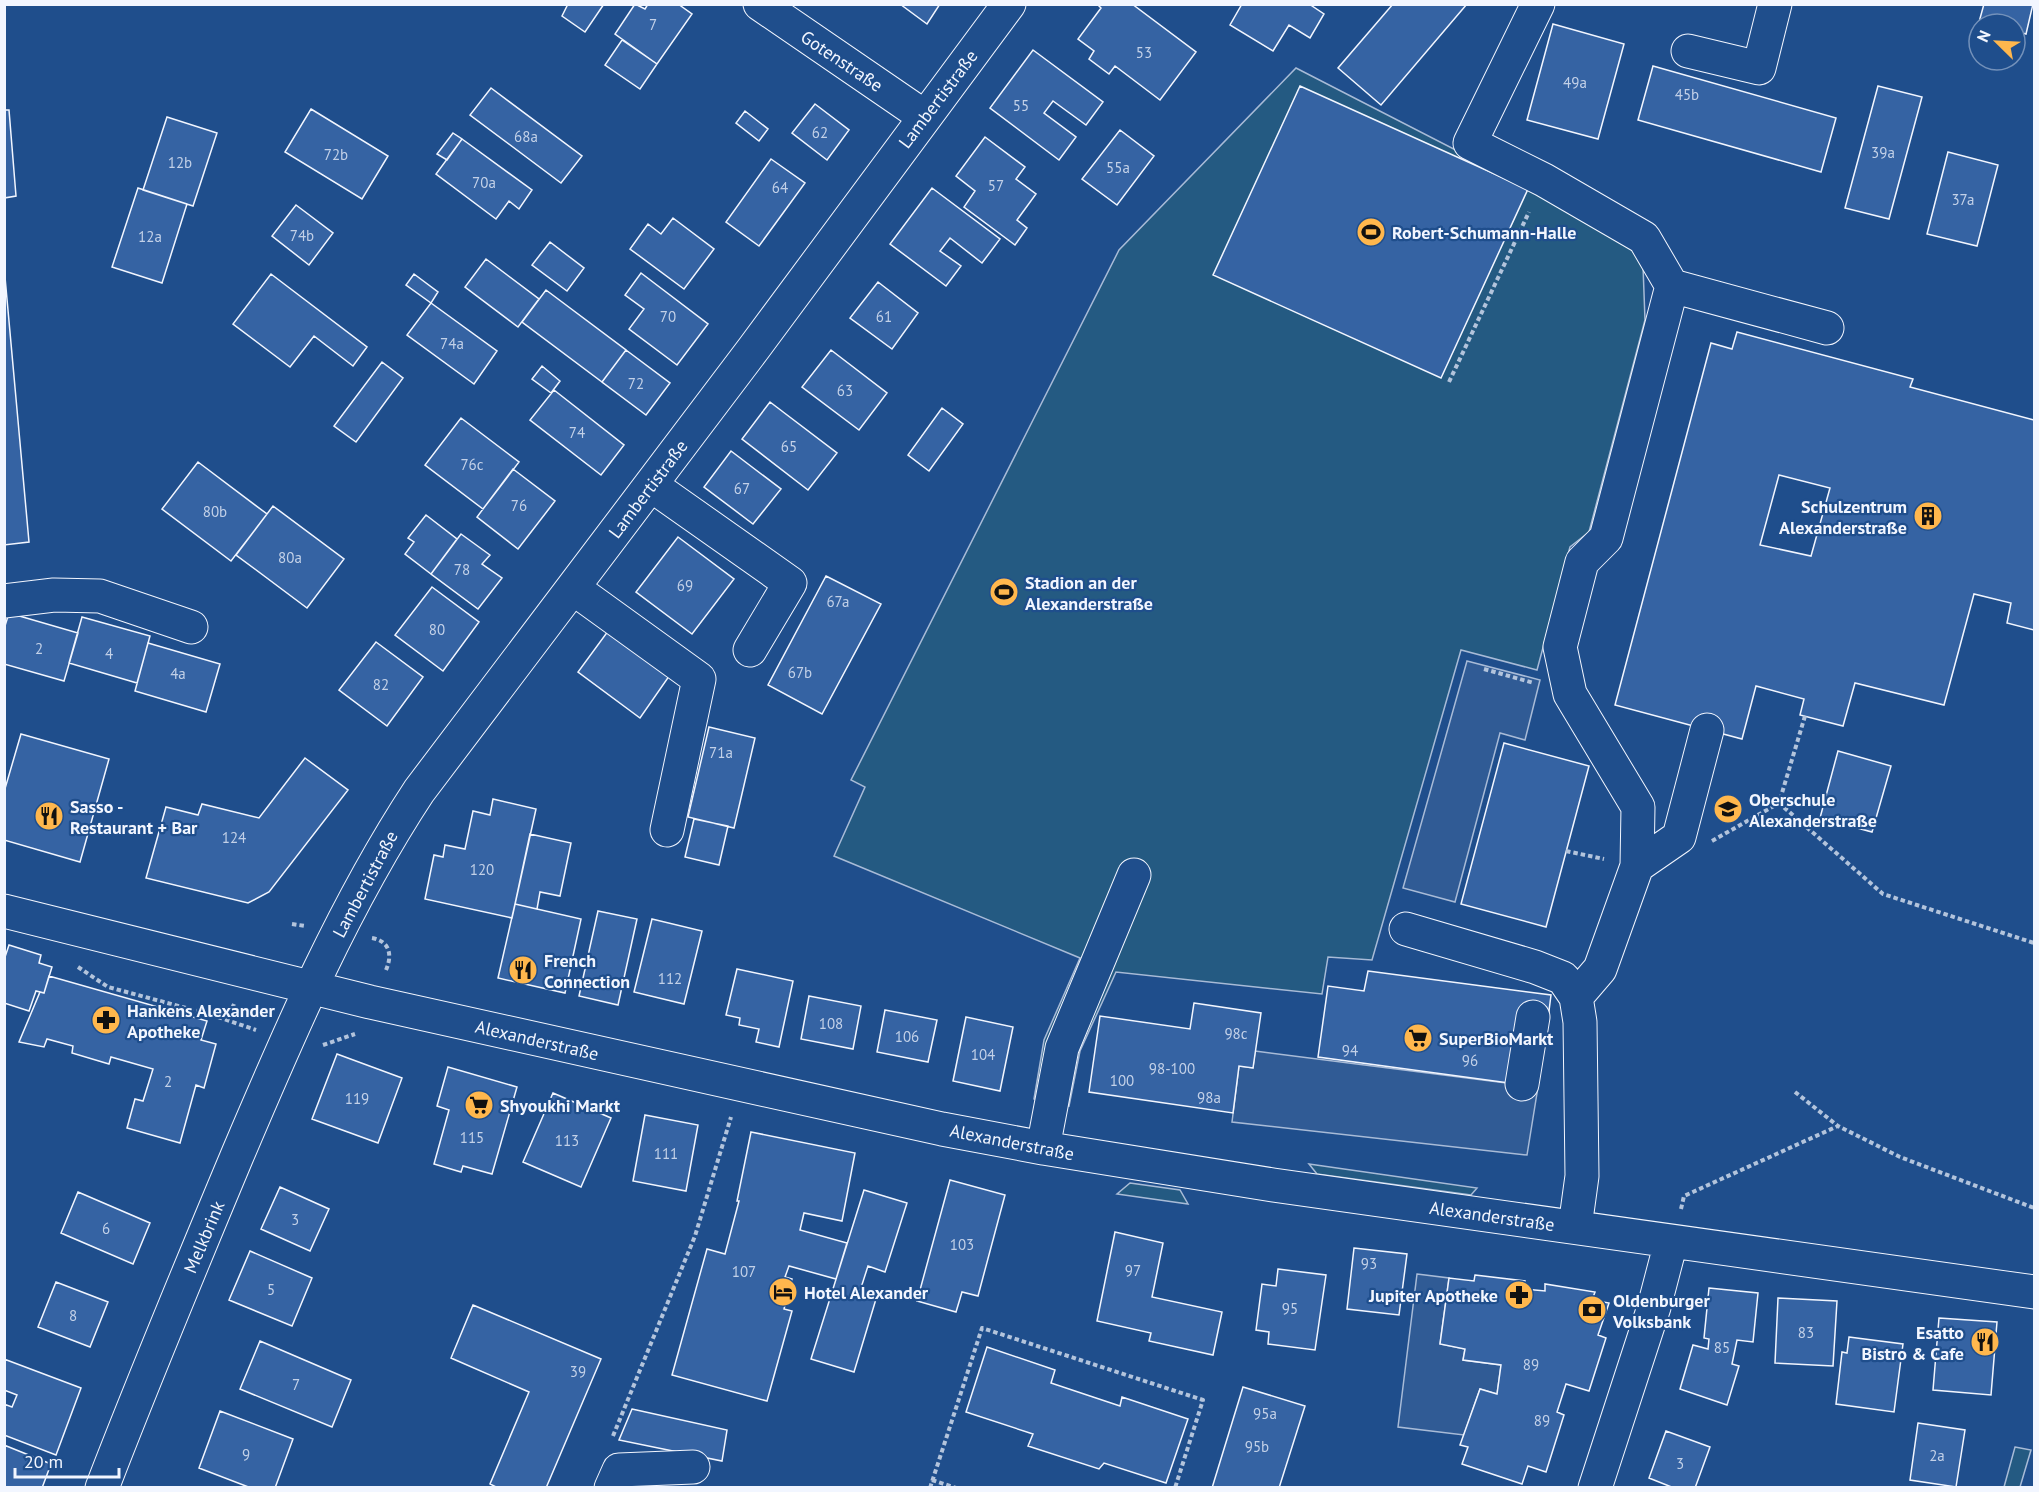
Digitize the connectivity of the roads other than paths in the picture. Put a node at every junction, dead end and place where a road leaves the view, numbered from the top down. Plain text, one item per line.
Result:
1 (760, 4) edge
2 (1009, 4) edge
3 (1538, 4) edge
4 (1775, 4) edge
5 (1688, 51) dead end
6 (925, 117) junction
7 (1672, 286) junction
8 (1827, 328) dead end
9 (651, 485) junction
10 (573, 588) junction
11 (4, 601) edge
12 (191, 627) dead end
13 (750, 650) dead end
14 (1707, 730) dead end
15 (667, 830) dead end
16 (1637, 866) junction
17 (1134, 875) dead end
18 (4, 911) edge
19 (1406, 929) dead end
20 (310, 988) junction
21 (1576, 997) junction
22 (1533, 1017) dead end
23 (1522, 1084) dead end
24 (1043, 1148) junction
25 (1575, 1227) junction
26 (1671, 1242) junction
27 (2034, 1292) edge
28 (693, 1467) dead end
29 (615, 1479) edge
30 (102, 1488) edge
31 (1595, 1488) edge

1 - 6 street, Gotenstraße
2 - 6 street, Lambertistraße
3 - 7 street
4 - 5 street
6 - 9 street, Lambertistraße
7 - 8 street
7 - 16 street
9 - 10 street, Lambertistraße
9 - 13 street
10 - 15 street
10 - 20 street, Lambertistraße
11 - 12 street
14 - 16 street
16 - 21 street
17 - 24 street
18 - 20 street, Alexanderstraße
19 - 21 street
20 - 24 street, Alexanderstraße
20 - 30 street, Melkbrink
21 - 25 street
22 - 23 street
24 - 25 street, Alexanderstraße
25 - 26 street, Alexanderstraße
26 - 27 street, Alexanderstraße
26 - 31 street
28 - 29 street

